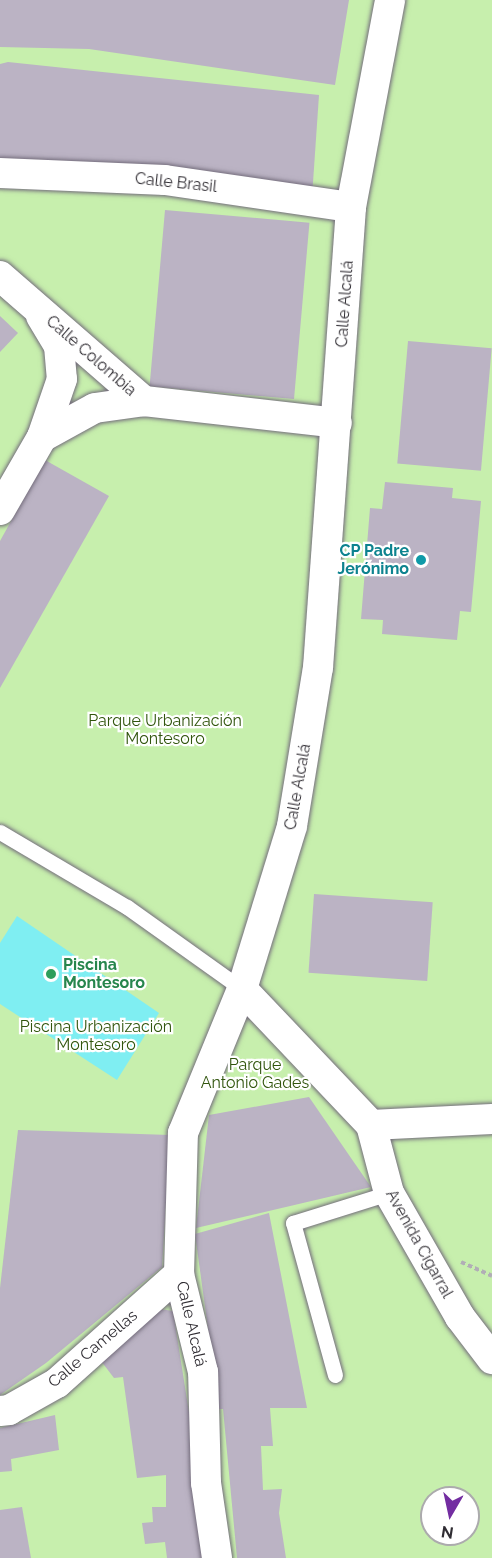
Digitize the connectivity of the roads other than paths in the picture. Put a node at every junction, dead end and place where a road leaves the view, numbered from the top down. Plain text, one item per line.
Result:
1 (390, 0) edge
2 (0, 173) edge
3 (351, 207) junction
4 (0, 276) edge
5 (38, 311) junction
6 (144, 401) junction
7 (337, 423) junction
8 (42, 437) junction
9 (0, 510) edge
10 (0, 832) edge
11 (242, 989) junction
12 (492, 1119) edge
13 (371, 1125) junction
14 (389, 1193) junction
15 (179, 1274) junction
16 (492, 1359) edge
17 (335, 1375) dead end
18 (0, 1411) edge
19 (217, 1558) edge

1 - 3 street, Calle Alcalá
2 - 3 street, Calle Brasil
3 - 7 street, Calle Alcalá
4 - 5 street, Calle Colombia
5 - 6 street, Calle Colombia
5 - 8 street
6 - 7 street, Calle Colombia
6 - 8 street
7 - 11 street, Calle Alcalá
8 - 9 street
10 - 11 lane
11 - 13 street, Avenida Cigarral
11 - 15 street, Calle Alcalá
12 - 13 street
13 - 14 street, Avenida Cigarral
14 - 16 street, Avenida Cigarral
14 - 17 lane
15 - 18 street, Calle Camellas
15 - 19 street, Calle Alcalá

